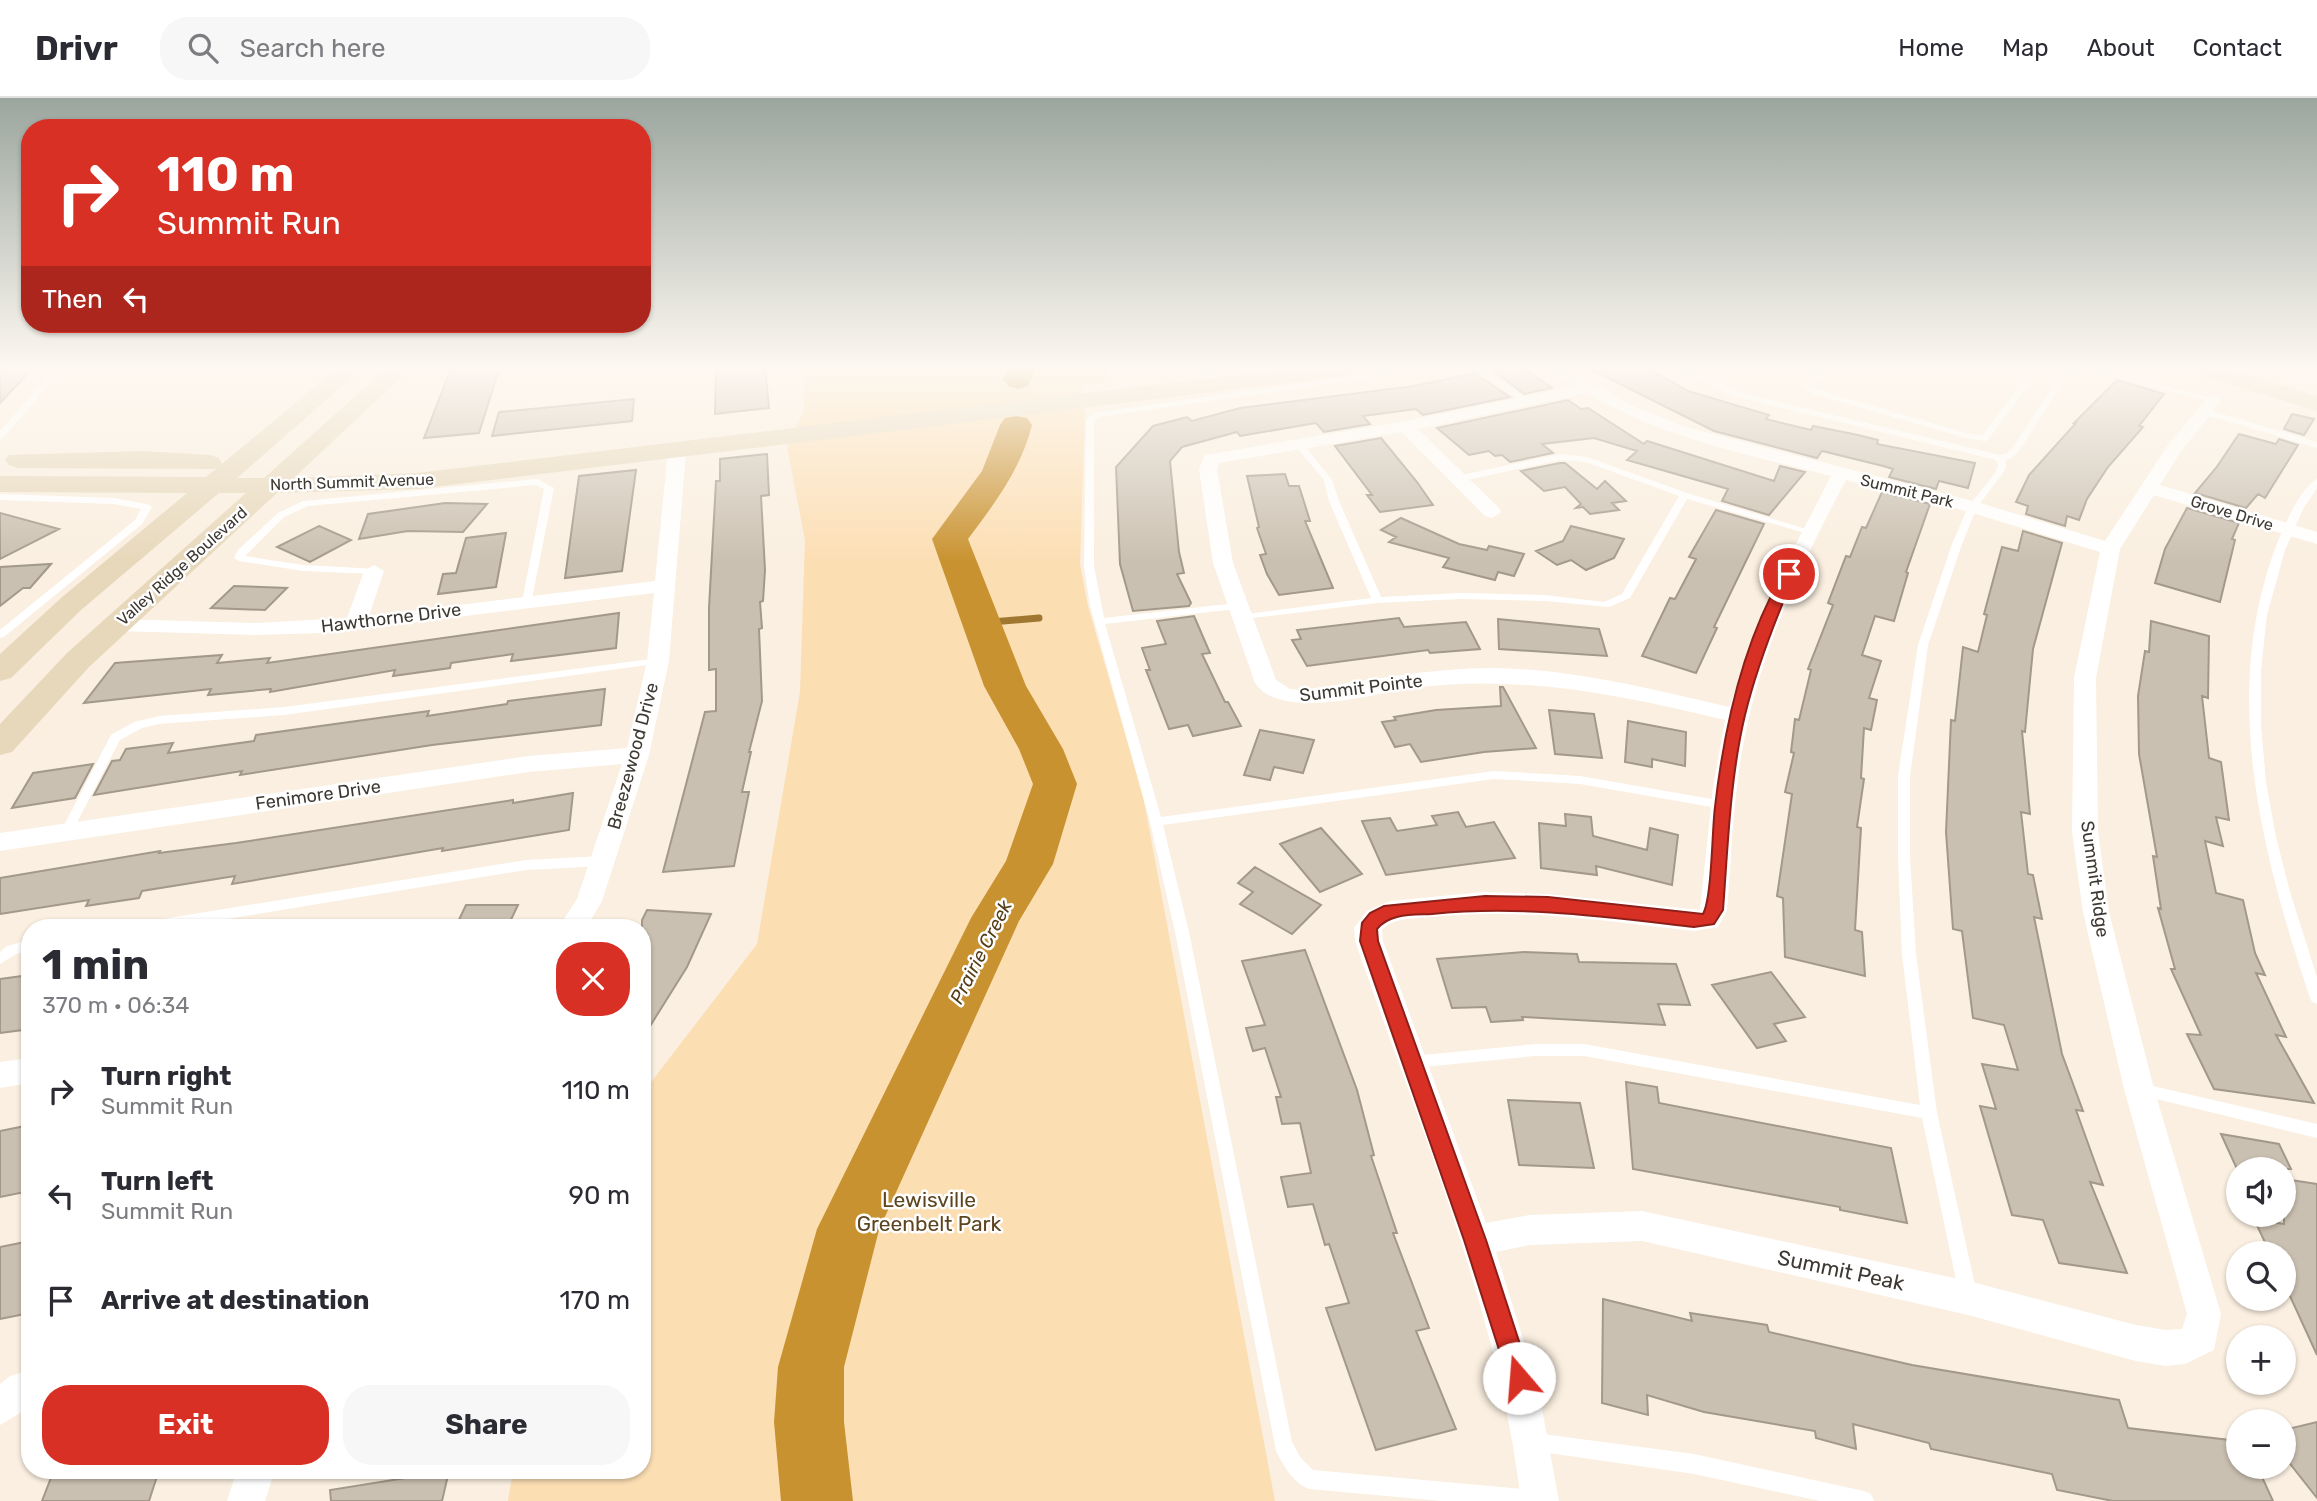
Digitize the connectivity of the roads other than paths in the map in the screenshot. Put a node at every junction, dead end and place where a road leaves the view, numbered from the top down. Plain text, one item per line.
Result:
1 (277, 431) edge
2 (330, 431) edge
3 (722, 431) edge
4 (813, 431) edge
5 (1091, 431) edge
6 (1369, 431) edge
7 (1411, 431) edge
8 (1682, 431) edge
9 (1891, 431) edge
10 (1953, 431) edge
11 (1990, 431) edge
12 (2027, 431) edge
13 (2190, 431) edge
14 (2280, 431) edge
15 (1297, 442) junction
16 (2317, 445) edge
17 (677, 451) junction
18 (2000, 458) junction
19 (0, 461) edge
20 (238, 464) junction
21 (1841, 474) junction
22 (281, 476) junction
23 (1457, 479) junction
24 (2317, 482) edge
25 (0, 484) edge
26 (213, 485) junction
27 (2148, 487) junction
28 (1684, 495) junction
29 (0, 497) edge
30 (1973, 507) junction
31 (1492, 512) dead end
32 (2286, 529) junction
33 (1808, 531) junction
34 (2317, 538) edge
35 (2110, 549) junction
36 (374, 571) joint
37 (664, 586) junction
38 (1377, 600) junction
39 (527, 602) junction
40 (1238, 612) junction
41 (1100, 622) junction
42 (356, 623) junction
43 (117, 625) junction
44 (0, 635) edge
45 (658, 661) junction
46 (0, 671) edge
47 (1737, 716) junction
48 (6, 731) edge
49 (637, 755) junction
50 (1723, 806) junction
51 (1156, 822) junction
52 (67, 831) junction
53 (0, 842) edge
54 (603, 861) junction
55 (193, 919) edge
56 (577, 919) edge
57 (21, 948) edge
58 (0, 959) edge
59 (2317, 998) edge
60 (1413, 1062) junction
61 (21, 1072) edge
62 (0, 1075) edge
63 (2139, 1089) junction
64 (1930, 1113) junction
65 (2317, 1131) edge
66 (1475, 1240) junction
67 (1968, 1298) junction
68 (2201, 1338) joint
69 (21, 1391) edge
70 (0, 1407) edge
71 (1534, 1442) junction
72 (253, 1479) edge
73 (246, 1501) edge
74 (1540, 1501) edge
75 (1864, 1501) edge

1 - 20 main road
2 - 22 main road, Valley Ridge Boulevard
3 - 22 main road, North Summit Avenue
4 - 17 main road, North Summit Avenue
5 - 41 lane
6 - 15 street, Summit Pointe
7 - 23 street
8 - 21 street, Summit Park
9 - 18 lane
10 - 11 lane
12 - 18 lane
13 - 27 street, Summit Ridge
14 - 16 lane
15 - 38 lane
15 - 40 street, Summit Pointe
17 - 22 main road, North Summit Avenue
17 - 37 street, Breezewood Drive
18 - 30 lane
19 - 20 main road, North Summit Avenue
20 - 22 main road, North Summit Avenue
20 - 26 main road
21 - 30 street, Summit Park
21 - 33 street
22 - 26 main road, North Summit Avenue
22 - 43 main road, Valley Ridge Boulevard
23 - 28 lane
23 - 31 street
24 - 32 lane
25 - 26 main road, North Summit Avenue
26 - 46 main road
27 - 32 street, Grove Drive
27 - 35 street, Summit Ridge
28 - 33 lane
28 - 38 lane
29 - 44 lane
30 - 35 street, Summit Park
30 - 64 lane
32 - 34 street, Grove Drive
32 - 59 lane
33 - 47 street
35 - 63 street, Summit Ridge
36 - 39 lane
36 - 42 street
37 - 39 street, Hawthorne Drive
37 - 45 street, Breezewood Drive
38 - 40 lane
39 - 42 street, Hawthorne Drive
40 - 41 lane
40 - 47 street, Summit Pointe
41 - 51 lane
42 - 43 street, Hawthorne Drive
43 - 48 main road, Valley Ridge Boulevard
45 - 49 street, Breezewood Drive
45 - 52 lane
47 - 50 street
49 - 52 street, Fenimore Drive
49 - 54 street, Breezewood Drive
50 - 51 lane
50 - 60 street
51 - 74 lane
52 - 53 street, Fenimore Drive
54 - 55 lane
54 - 56 street, Breezewood Drive
57 - 58 lane
60 - 64 lane
60 - 66 street
61 - 62 street
63 - 65 lane
63 - 68 street, Summit Ridge
64 - 67 lane
66 - 67 street, Summit Peak
66 - 71 street
67 - 68 street, Summit Peak
69 - 70 street
71 - 74 street
71 - 75 lane
72 - 73 street

